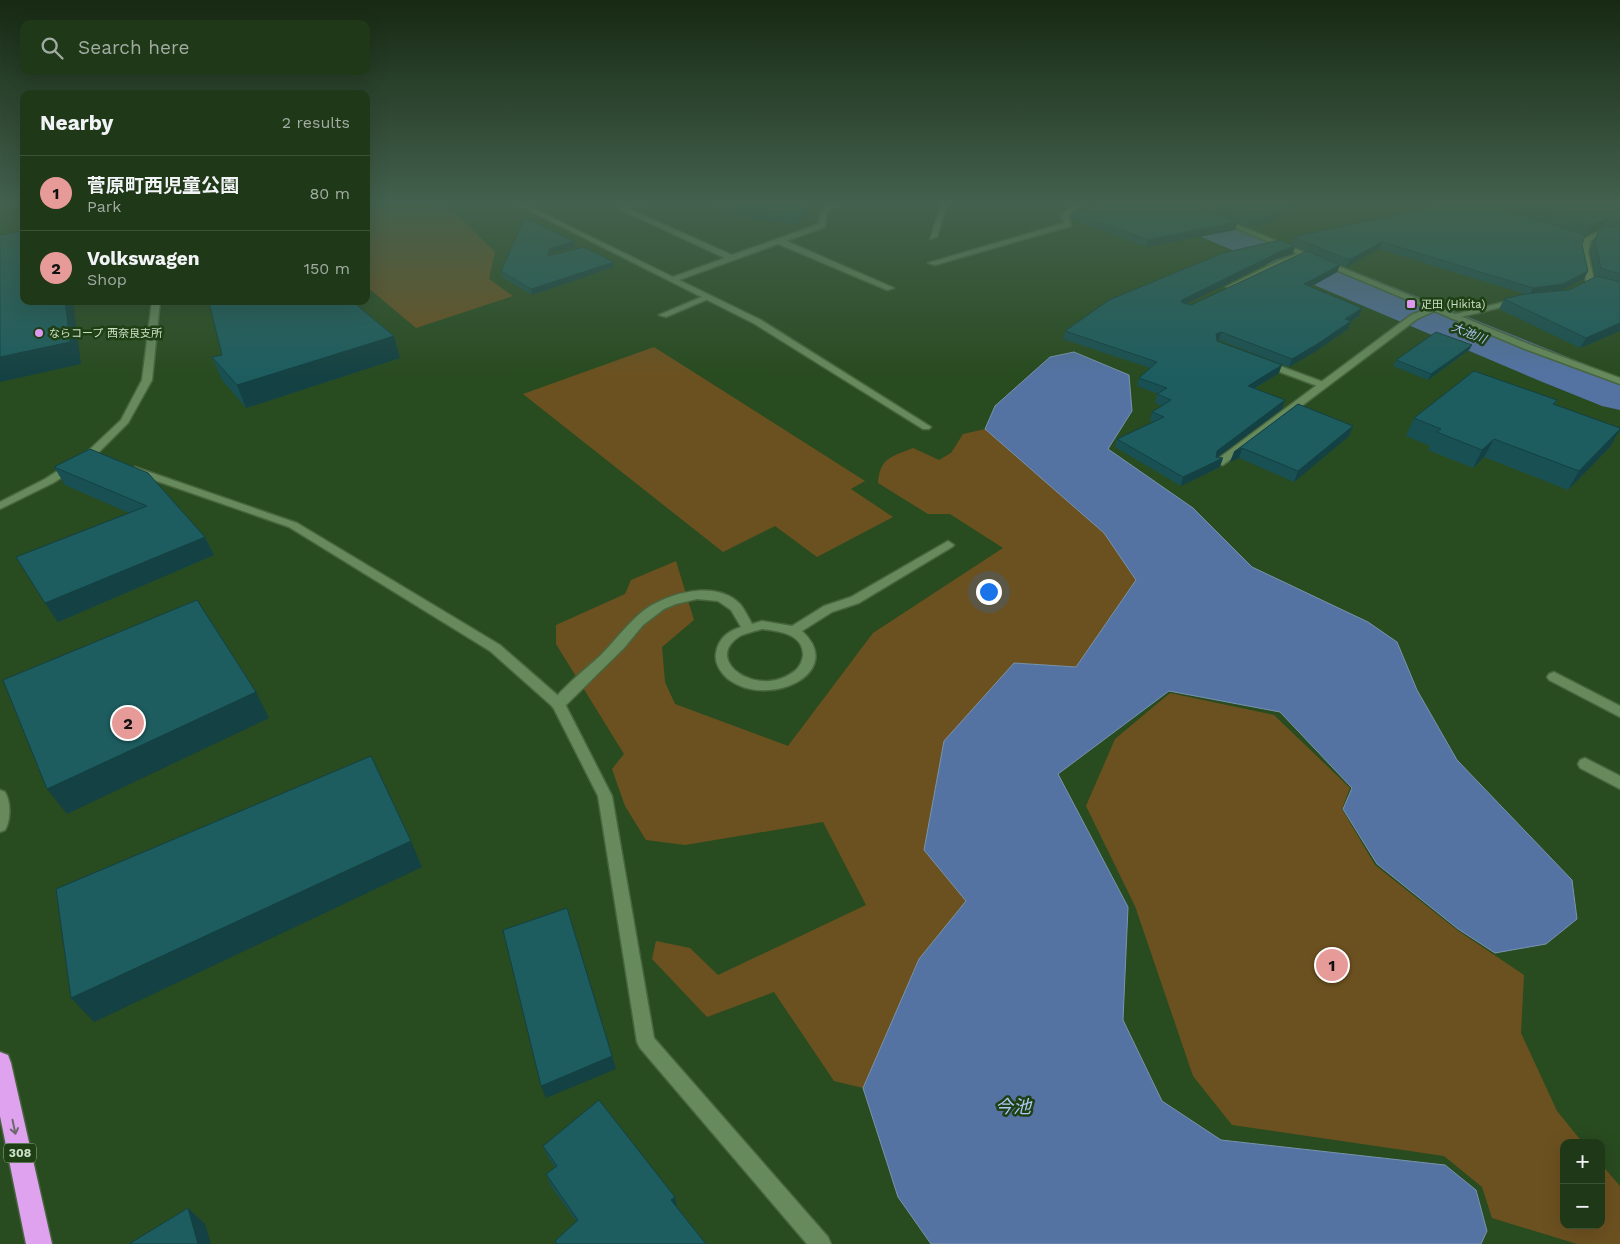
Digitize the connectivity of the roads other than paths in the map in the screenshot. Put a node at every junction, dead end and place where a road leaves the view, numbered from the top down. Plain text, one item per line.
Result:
1 (635, 260) edge
2 (726, 260) edge
3 (825, 260) edge
4 (942, 260) edge
5 (1288, 260) edge
6 (1312, 260) edge
7 (1585, 260) edge
8 (932, 263) dead end
9 (674, 279) junction
10 (890, 288) dead end
11 (1620, 291) edge
12 (1221, 292) edge
13 (709, 297) junction
14 (1522, 300) edge
15 (156, 305) edge
16 (1432, 310) junction
17 (663, 315) dead end
18 (1452, 316) junction
19 (1253, 358) edge
20 (1620, 381) edge
21 (1323, 385) junction
22 (926, 427) dead end
23 (91, 454) junction
24 (1219, 463) edge
25 (0, 506) edge
26 (948, 545) dead end
27 (748, 628) junction
28 (794, 631) junction
29 (1554, 677) dead end
30 (558, 704) junction
31 (1620, 712) edge
32 (1585, 764) dead end
33 (1620, 783) edge
34 (0, 796) edge
35 (0, 826) edge
36 (0, 1063) edge
37 (40, 1244) edge
38 (821, 1244) edge

1 - 9 street
2 - 9 street
3 - 10 street
4 - 8 street
5 - 12 street
6 - 16 street
7 - 11 street
9 - 13 street
13 - 17 street
13 - 22 street
14 - 18 street
15 - 23 street
16 - 18 street
16 - 21 street
18 - 20 street
19 - 21 street
21 - 24 street
23 - 25 street
23 - 30 street
26 - 28 street
27 - 28 street
27 - 28 street
27 - 30 street
29 - 31 street
30 - 38 street
32 - 33 street
34 - 35 street
36 -> 37 highway, 308

